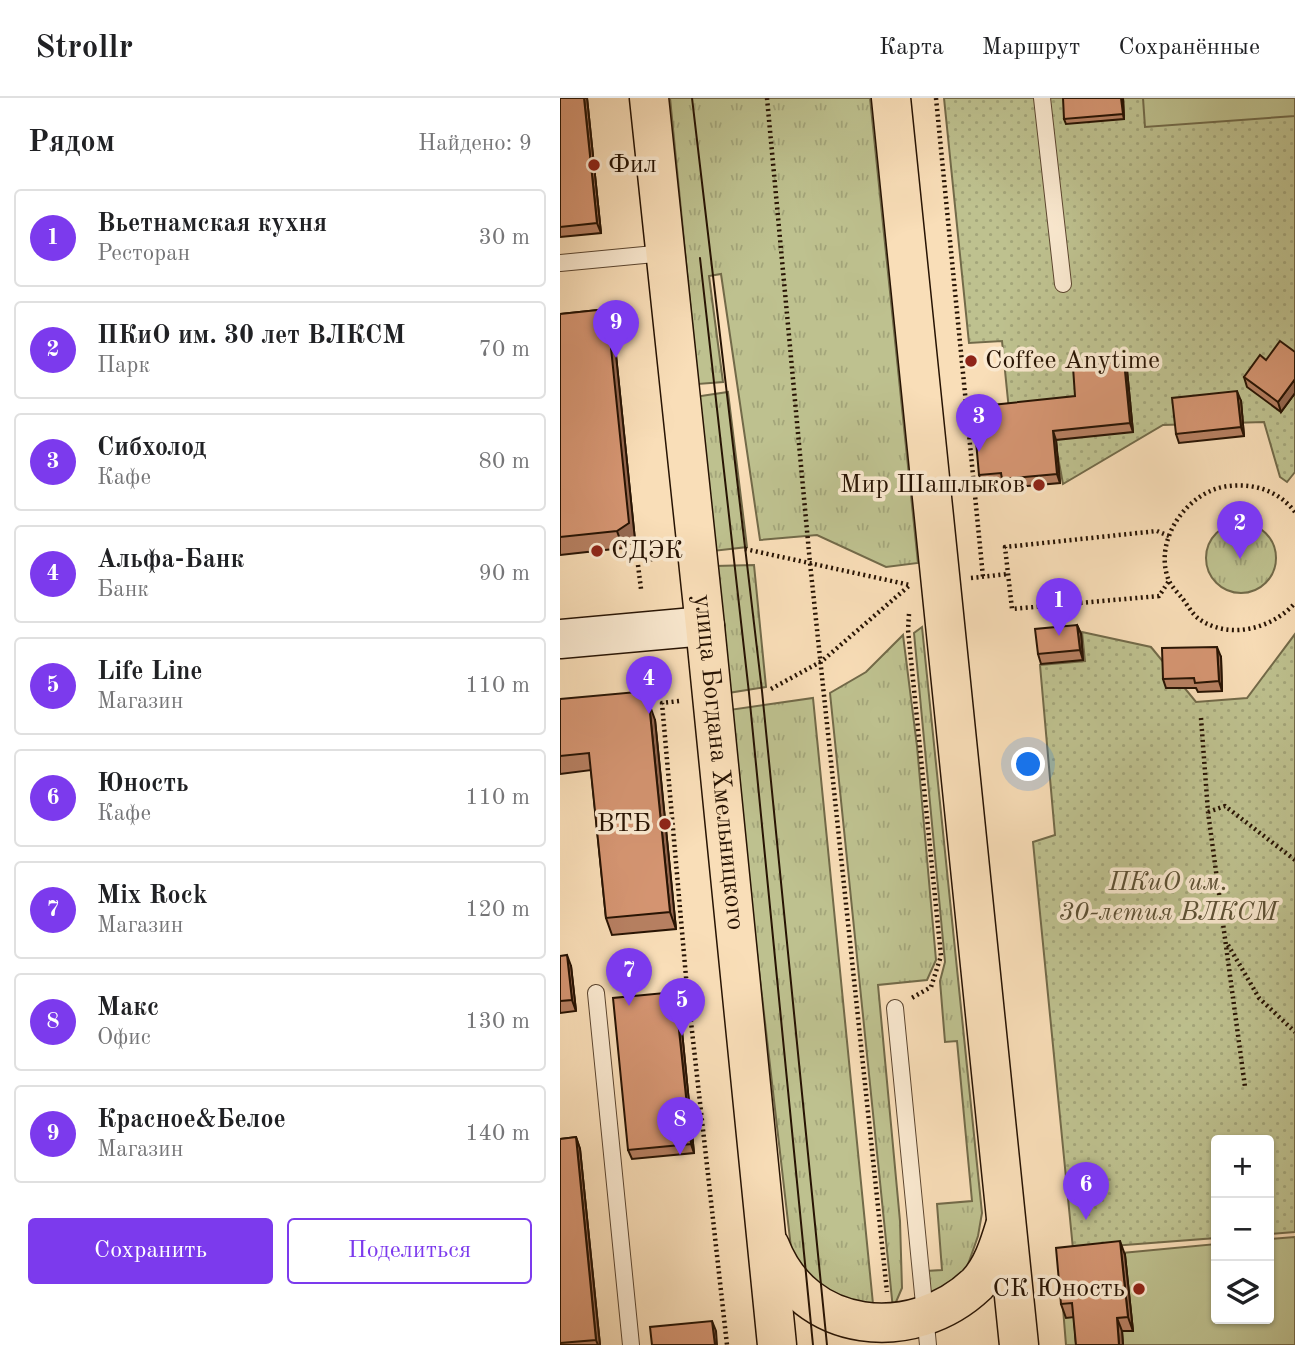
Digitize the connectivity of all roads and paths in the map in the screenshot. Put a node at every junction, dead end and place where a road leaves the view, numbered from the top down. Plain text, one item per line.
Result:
1 (649, 98) edge
2 (767, 98) edge
3 (891, 98) edge
4 (936, 98) edge
5 (1042, 98) edge
6 (665, 253) junction
7 (560, 263) edge
8 (1063, 284) dead end
9 (1295, 512) edge
10 (1169, 536) junction
11 (745, 549) dead end
12 (660, 558) dead end
13 (645, 560) dead end
14 (810, 563) junction
15 (638, 565) dead end
16 (1008, 574) junction
17 (983, 577) junction
18 (968, 578) dead end
19 (1169, 581) junction
20 (910, 585) junction
21 (641, 589) dead end
22 (910, 596) dead end
23 (1295, 603) edge
24 (909, 607) dead end
25 (705, 626) junction
26 (560, 639) edge
27 (822, 661) junction
28 (771, 690) dead end
29 (679, 701) dead end
30 (1201, 718) dead end
31 (1208, 812) junction
32 (1295, 860) edge
33 (1226, 942) junction
34 (596, 993) dead end
35 (895, 1008) joint
36 (1295, 1032) edge
37 (1245, 1087) dead end
38 (1006, 1221) junction
39 (766, 1234) junction
40 (914, 1330) edge
41 (631, 1345) edge
42 (727, 1345) edge
43 (777, 1345) edge
44 (1019, 1345) edge

1 - 6 main road, улица Богдана Хмельницкого
2 - 14 path
3 - 38 main road
4 - 17 path
5 - 8 lane
6 - 7 lane
6 - 25 main road, улица Богдана Хмельницкого
9 - 10 path
10 - 16 path
10 - 19 path
11 - 14 path
12 - 13 path
14 - 20 path
14 - 27 path
15 - 21 path
16 - 17 path
16 - 19 path
17 - 18 path
19 - 23 path
20 - 22 path
20 - 27 path
24 - 35 path
25 - 26 main road
25 - 39 main road, улица Богдана Хмельницкого
27 - 28 path
27 - 40 path
29 - 42 path
30 - 31 path
31 - 32 path
31 - 33 path
33 - 36 path
33 - 37 path
34 - 41 lane
35 - 40 lane
38 - 40 main road
38 - 44 main road
39 - 40 main road
39 - 43 main road, улица Богдана Хмельницкого

